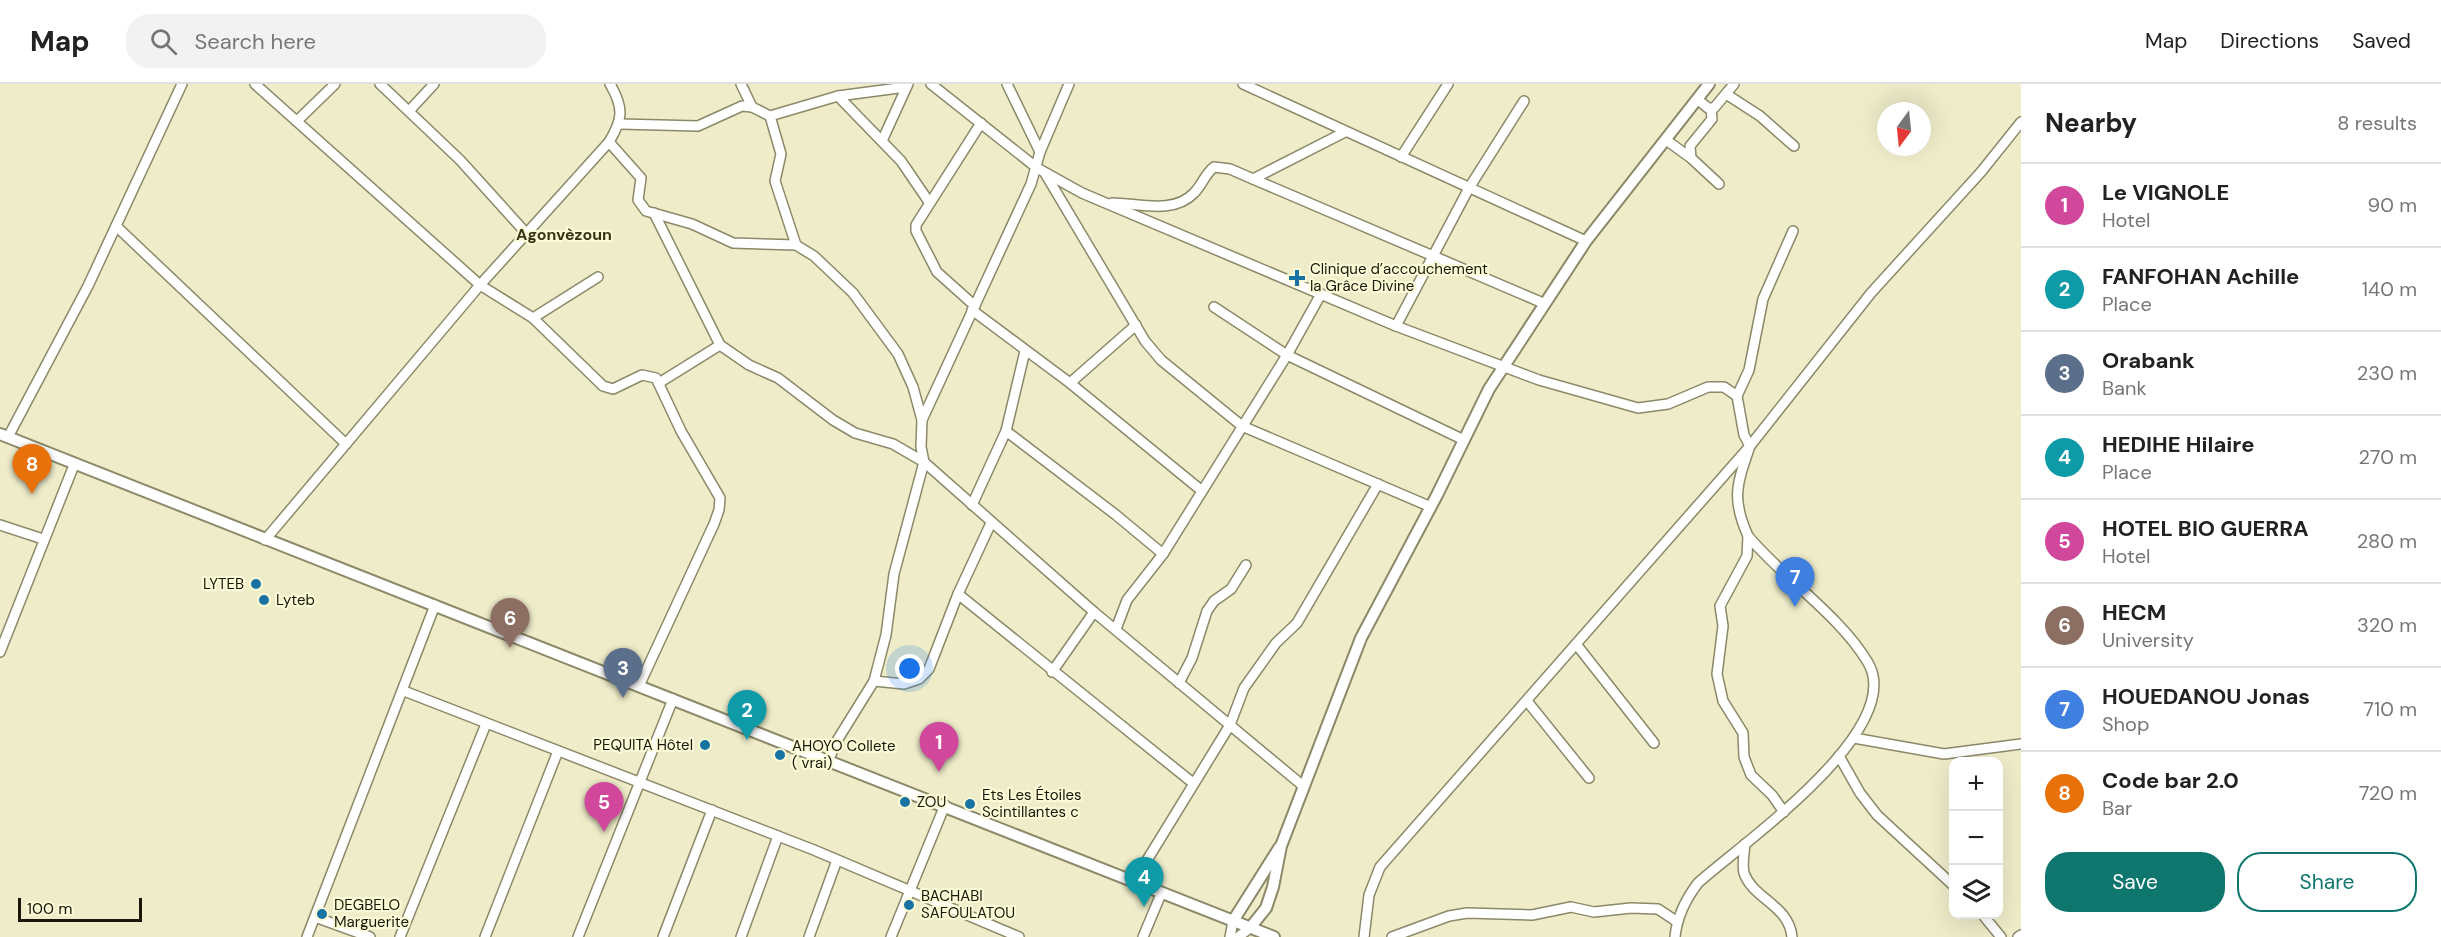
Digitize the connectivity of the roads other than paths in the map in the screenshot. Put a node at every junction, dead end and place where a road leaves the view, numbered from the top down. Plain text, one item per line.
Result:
1 (182, 84) edge
2 (255, 84) edge
3 (335, 84) edge
4 (380, 84) edge
5 (434, 84) edge
6 (610, 84) edge
7 (741, 84) edge
8 (931, 84) edge
9 (1007, 84) edge
10 (1069, 84) edge
11 (1243, 84) edge
12 (1448, 84) edge
13 (1709, 84) edge
14 (1734, 84) edge
15 (907, 86) edge
16 (1726, 94) junction
17 (838, 96) junction
18 (1697, 99) junction
19 (1524, 101) dead end
20 (752, 108) junction
21 (1711, 109) junction
22 (410, 111) junction
23 (770, 117) junction
24 (297, 121) junction
25 (2021, 122) edge
26 (981, 123) junction
27 (620, 124) junction
28 (1345, 132) junction
29 (1666, 140) junction
30 (882, 141) junction
31 (609, 142) junction
32 (1794, 146) dead end
33 (1040, 152) junction
34 (1401, 157) junction
35 (1691, 158) junction
36 (1041, 170) junction
37 (1253, 179) junction
38 (1719, 184) dead end
39 (1469, 188) junction
40 (929, 202) junction
41 (1106, 203) junction
42 (654, 213) junction
43 (116, 226) junction
44 (1793, 231) dead end
45 (526, 233) junction
46 (1586, 241) junction
47 (796, 245) junction
48 (1432, 255) junction
49 (598, 277) dead end
50 (480, 285) junction
51 (1321, 294) junction
52 (1543, 303) junction
53 (1214, 307) dead end
54 (973, 308) junction
55 (532, 318) junction
56 (1136, 325) junction
57 (1396, 326) junction
58 (720, 345) junction
59 (1025, 351) junction
60 (1287, 355) junction
61 (1501, 368) junction
62 (1070, 382) junction
63 (659, 383) junction
64 (1737, 396) junction
65 (922, 420) junction
66 (1242, 426) junction
67 (1006, 431) junction
68 (4, 435) edge
69 (1464, 441) junction
70 (346, 444) junction
71 (1750, 446) junction
72 (924, 462) junction
73 (74, 465) junction
74 (1378, 484) junction
75 (1202, 491) junction
76 (972, 505) junction
77 (1431, 507) junction
78 (991, 523) junction
79 (0, 525) edge
80 (1748, 536) junction
81 (43, 540) junction
82 (265, 540) junction
83 (1162, 554) junction
84 (1246, 565) dead end
85 (958, 594) junction
86 (435, 605) junction
87 (1094, 612) junction
88 (1116, 629) junction
89 (1576, 644) junction
90 (0, 652) edge
91 (1052, 672) junction
92 (874, 681) junction
93 (1179, 683) junction
94 (639, 686) junction
95 (404, 691) junction
96 (673, 699) junction
97 (1527, 701) junction
98 (486, 724) junction
99 (1230, 725) junction
100 (1854, 738) junction
101 (1654, 743) dead end
102 (2021, 744) edge
103 (558, 751) junction
104 (1839, 756) junction
105 (828, 761) junction
106 (1589, 778) dead end
107 (639, 781) junction
108 (1193, 783) junction
109 (1302, 785) junction
110 (945, 805) junction
111 (712, 810) junction
112 (1784, 812) junction
113 (778, 836) junction
114 (1745, 844) junction
115 (1281, 846) junction
116 (837, 860) junction
117 (1949, 882) edge
118 (1133, 883) junction
119 (910, 890) junction
120 (1161, 894) junction
121 (315, 917) junction
122 (1985, 919) edge
123 (1233, 921) junction
124 (1677, 921) junction
125 (1250, 928) junction
126 (307, 937) edge
127 (370, 937) edge
128 (400, 937) edge
129 (485, 937) edge
130 (578, 937) edge
131 (663, 937) edge
132 (741, 937) edge
133 (809, 937) edge
134 (891, 937) edge
135 (1019, 937) edge
136 (1143, 937) edge
137 (1230, 937) edge
138 (1238, 937) edge
139 (1274, 937) edge
140 (1364, 937) edge
141 (1392, 937) edge
142 (1675, 937) edge
143 (1791, 937) edge
144 (2001, 937) edge

1 - 43 street
2 - 24 street
3 - 24 street
4 - 22 street
5 - 22 street
6 - 27 street
7 - 20 street
8 - 26 street
9 - 33 street
10 - 33 street
11 - 28 street
12 - 34 street
13 - 18 street
14 - 16 street
15 - 17 street
15 - 30 street
16 - 21 street
16 - 32 street
17 - 23 street
17 - 30 street
18 - 21 street
18 - 29 street
19 - 39 street
20 - 23 street
20 - 27 street
21 - 35 street
22 - 45 street
23 - 47 street
24 - 50 street
25 - 71 street
26 - 36 street
26 - 40 street
27 - 31 street
28 - 34 street
28 - 37 street
29 - 35 street
29 - 46 street
30 - 40 street
31 - 42 street
31 - 45 street
33 - 36 street
34 - 39 street
35 - 38 street
36 - 41 street
36 - 54 street
36 - 56 street
37 - 41 street
37 - 48 street
39 - 46 street
39 - 48 street
40 - 54 street
41 - 51 street
42 - 47 street
42 - 58 street
43 - 68 street
43 - 70 street
44 - 64 street
45 - 50 street
46 - 52 street
47 - 65 street
48 - 52 street
48 - 57 street
49 - 55 street
50 - 55 street
50 - 70 street
51 - 57 street
51 - 60 street
52 - 61 street
53 - 60 street
54 - 59 street
54 - 65 street
55 - 63 street
56 - 62 street
56 - 66 street
57 - 61 street
58 - 63 street
58 - 72 street
59 - 62 street
59 - 67 street
60 - 66 street
60 - 69 street
61 - 64 street
61 - 69 street
62 - 75 street
63 - 94 street
64 - 71 street
65 - 72 street
66 - 74 street
66 - 75 street
67 - 76 street
67 - 83 street
68 - 73 street
69 - 77 street
70 - 82 street
71 - 80 street
71 - 89 street
72 - 76 street
72 - 92 street
73 - 81 street
73 - 82 street
74 - 77 street
74 - 99 street
75 - 83 street
76 - 78 street
77 - 109 street
78 - 85 street
78 - 87 street
79 - 81 street
80 - 100 street
80 - 112 street
81 - 90 street
82 - 86 street
83 - 88 street
84 - 93 street
85 - 91 street
85 - 92 street
86 - 94 street
86 - 95 street
87 - 88 street
87 - 91 street
88 - 93 street
89 - 97 street
89 - 101 street
91 - 108 street
92 - 105 street
93 - 99 street
94 - 96 street
95 - 98 street
95 - 121 street
96 - 105 street
96 - 107 street
97 - 106 street
97 - 140 street
98 - 103 street
98 - 128 street
99 - 108 street
99 - 109 street
100 - 102 street
100 - 104 street
103 - 107 street
103 - 129 street
104 - 112 street
104 - 117 street
105 - 110 street
107 - 111 street
107 - 130 street
108 - 118 street
109 - 115 street
110 - 118 street
110 - 119 street
111 - 113 street
111 - 131 street
112 - 114 street
113 - 116 street
113 - 132 street
114 - 124 street
114 - 143 street
115 - 123 street
115 - 125 street
116 - 119 street
116 - 133 street
118 - 120 street
119 - 134 street
119 - 135 street
120 - 123 street
120 - 136 street
121 - 126 street
121 - 127 street
122 - 144 street
123 - 125 street
123 - 137 street
124 - 141 street
124 - 142 street
125 - 138 street
125 - 139 street

